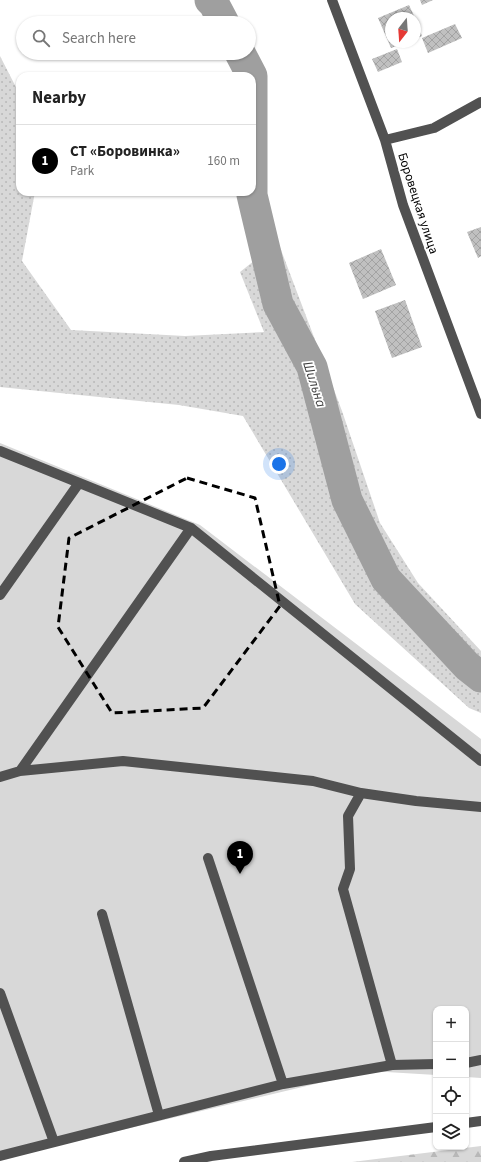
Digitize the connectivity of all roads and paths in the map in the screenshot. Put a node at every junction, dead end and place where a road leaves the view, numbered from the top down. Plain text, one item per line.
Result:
1 (332, 0) edge
2 (481, 102) edge
3 (385, 140) junction
4 (481, 414) edge
5 (0, 451) edge
6 (79, 483) junction
7 (191, 528) junction
8 (0, 595) edge
9 (481, 760) edge
10 (20, 771) junction
11 (0, 777) edge
12 (361, 793) junction
13 (481, 807) edge
14 (208, 858) dead end
15 (102, 914) dead end
16 (0, 993) edge
17 (481, 1060) edge
18 (469, 1063) edge
19 (433, 1064) edge
20 (392, 1065) junction
21 (283, 1084) junction
22 (159, 1115) junction
23 (481, 1121) edge
24 (469, 1123) edge
25 (433, 1127) edge
26 (54, 1142) junction
27 (0, 1156) edge
28 (184, 1162) edge

1 - 3 street, Боровецкая улица
2 - 3 street
3 - 4 street, Боровецкая улица
5 - 6 street
6 - 7 street
6 - 8 street
7 - 9 street
7 - 10 street
10 - 11 street
10 - 12 street
12 - 13 street
12 - 20 street
14 - 21 street
15 - 22 street
16 - 26 street
17 - 18 street
19 - 20 street
20 - 21 street
21 - 22 street
22 - 26 street
23 - 24 street
25 - 28 street
26 - 27 street

